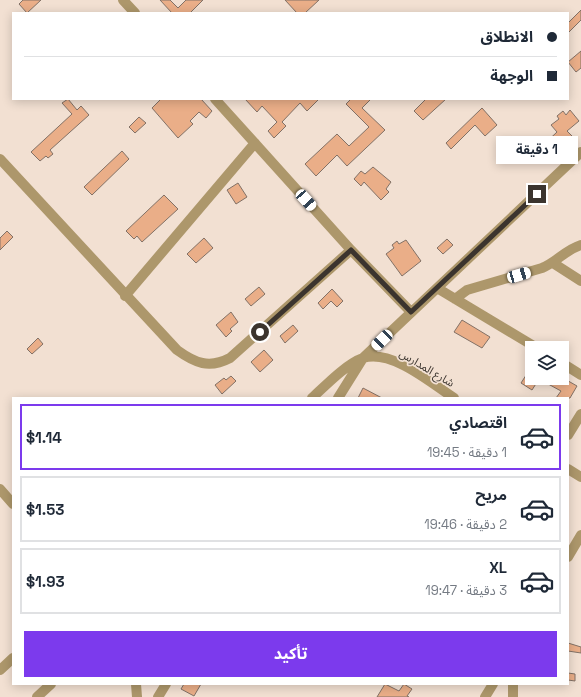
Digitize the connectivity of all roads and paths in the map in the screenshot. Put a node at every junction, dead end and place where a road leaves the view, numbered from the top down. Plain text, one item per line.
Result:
1 (123, 0) edge
2 (134, 12) edge
3 (216, 100) edge
4 (255, 143) junction
5 (581, 152) edge
6 (0, 159) edge
7 (581, 245) edge
8 (351, 250) junction
9 (553, 263) junction
10 (581, 281) edge
11 (437, 288) junction
12 (125, 296) junction
13 (454, 299) junction
14 (411, 312) junction
15 (525, 341) edge
16 (363, 358) junction
17 (569, 367) edge
18 (581, 375) edge
19 (313, 397) edge
20 (339, 397) edge
21 (452, 397) edge
22 (581, 414) edge
23 (569, 433) edge
24 (569, 470) edge
25 (581, 477) edge
26 (0, 489) edge
27 (12, 503) edge
28 (581, 535) edge
29 (569, 555) edge
30 (12, 659) edge
31 (0, 670) edge
32 (50, 685) edge
33 (136, 685) edge
34 (165, 685) edge
35 (492, 685) edge
36 (513, 685) edge
37 (37, 697) edge
38 (137, 697) edge
39 (158, 697) edge
40 (485, 697) edge
41 (513, 697) edge

1 - 2 street
3 - 4 street
4 - 8 street
4 - 12 street
5 - 11 street
6 - 12 street
7 - 9 street
8 - 12 street
8 - 14 street
9 - 10 street
9 - 13 street
11 - 13 street
11 - 14 street
13 - 15 street
14 - 16 street
16 - 19 street
16 - 20 street
16 - 21 street, شارع المدارس
17 - 18 street
22 - 23 street
24 - 25 street
26 - 27 street
28 - 29 street
30 - 31 street
32 - 37 street
33 - 38 street
34 - 39 street
35 - 40 street
36 - 41 street

